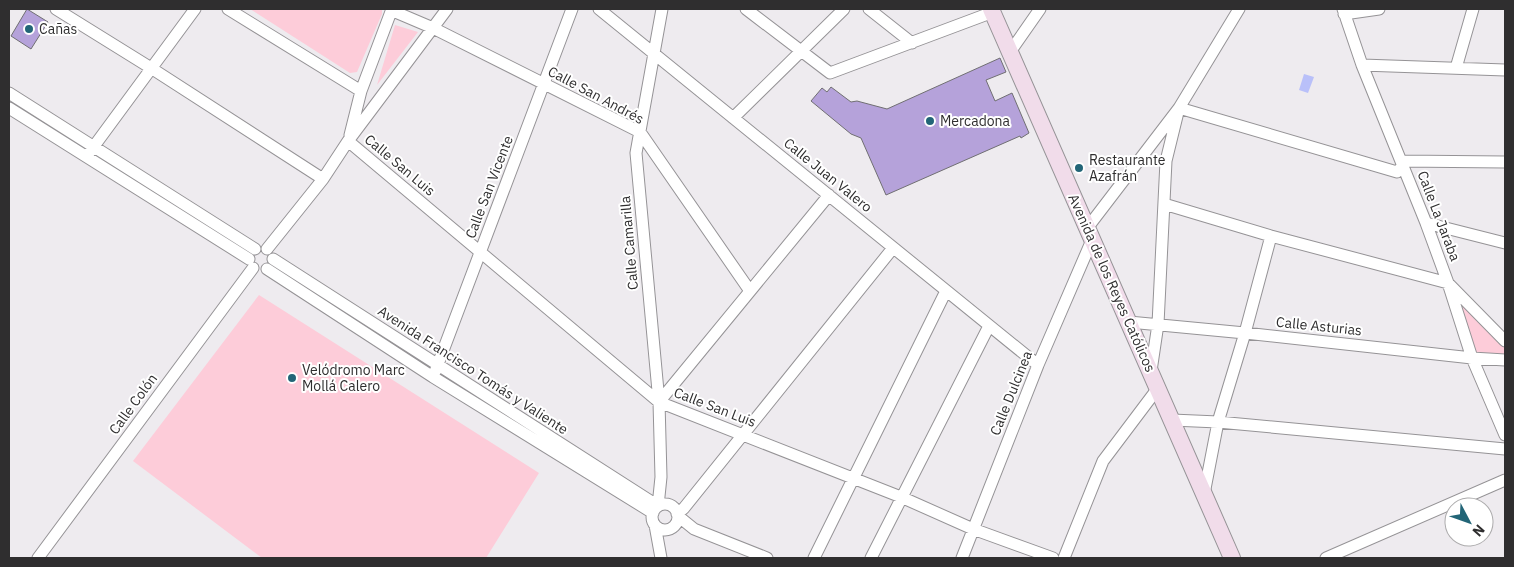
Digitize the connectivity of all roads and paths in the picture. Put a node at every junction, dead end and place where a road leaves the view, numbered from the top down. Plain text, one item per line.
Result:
1 (56, 9) edge
2 (194, 9) edge
3 (228, 9) edge
4 (447, 9) edge
5 (572, 9) edge
6 (599, 9) edge
7 (662, 9) edge
8 (746, 9) edge
9 (844, 9) edge
10 (869, 9) edge
11 (1040, 9) edge
12 (1239, 9) edge
13 (1379, 9) edge
14 (1473, 9) edge
15 (392, 10) edge
16 (992, 10) edge
17 (1343, 11) edge
18 (433, 28) junction
19 (912, 43) junction
20 (801, 51) junction
21 (1010, 52) junction
22 (654, 54) junction
23 (1362, 65) junction
24 (151, 68) junction
25 (1456, 68) junction
26 (1505, 70) edge
27 (544, 84) junction
28 (361, 91) junction
29 (9, 93) edge
30 (9, 108) edge
31 (1179, 108) junction
32 (733, 118) junction
33 (640, 132) junction
34 (348, 141) junction
35 (93, 146) junction
36 (86, 156) junction
37 (1505, 162) edge
38 (1402, 163) junction
39 (323, 179) junction
40 (829, 195) junction
41 (1164, 204) junction
42 (1426, 223) junction
43 (1090, 233) junction
44 (1271, 236) junction
45 (1505, 243) edge
46 (893, 248) junction
47 (480, 252) junction
48 (261, 259) junction
49 (1448, 284) junction
50 (750, 291) junction
51 (946, 291) junction
52 (1129, 322) junction
53 (1158, 324) junction
54 (989, 326) junction
55 (1245, 333) junction
56 (1505, 341) edge
57 (1472, 358) junction
58 (1505, 360) edge
59 (438, 365) junction
60 (1038, 365) junction
61 (1150, 371) junction
62 (433, 377) junction
63 (1158, 388) junction
64 (659, 402) junction
65 (1172, 420) junction
66 (1218, 422) junction
67 (743, 434) junction
68 (1505, 435) edge
69 (1505, 449) edge
70 (661, 477) junction
71 (852, 478) junction
72 (1505, 480) edge
73 (1204, 494) junction
74 (901, 497) junction
75 (655, 510) junction
76 (677, 511) junction
77 (656, 525) junction
78 (671, 528) junction
79 (973, 528) junction
80 (694, 529) junction
81 (660, 556) edge
82 (38, 558) edge
83 (767, 558) edge
84 (814, 558) edge
85 (871, 558) edge
86 (962, 558) edge
87 (1053, 558) edge
88 (1064, 558) edge
89 (1232, 558) edge
90 (1326, 558) edge

1 - 24 street
2 - 24 street
3 - 28 street
4 - 18 street, Calle Colón
5 - 27 street, Calle San Vicente
6 - 22 street, Calle Juan Valero
7 - 22 street, Calle Camarilla
8 - 20 street
9 - 20 street
10 - 19 street
11 - 21 street
12 - 31 street
13 - 17 street
14 - 25 street
15 - 18 street, Calle San Andrés
15 - 28 street, Calle Colón
16 - 19 street
16 - 21 street, Avenida de los Reyes Católicos
17 - 23 street, Calle La Jaraba
18 - 27 street, Calle San Andrés
18 - 34 street, Calle Colón
19 - 20 street
20 - 32 street
21 - 43 street, Avenida de los Reyes Católicos
22 - 32 street, Calle Juan Valero
22 - 33 street, Calle Camarilla
23 - 25 street
23 - 38 street, Calle La Jaraba
24 - 35 street
24 - 39 street
25 - 26 street
27 - 33 street, Calle San Andrés
27 - 47 street, Calle San Vicente
28 - 34 street, Calle Colón
29 - 35 street, Avenida Francisco Tomás y Valiente
30 - 36 street, Avenida Francisco Tomás y Valiente
31 - 38 street
31 - 41 street
31 - 43 street, Calle Dulcinea
32 - 40 street, Calle Juan Valero
33 - 50 street, Calle San Andrés
33 - 64 street, Calle Camarilla
34 - 39 street, Calle Colón
34 - 47 street, Calle San Luis
35 - 36 street
35 - 48 street, Avenida Francisco Tomás y Valiente
36 - 48 street, Avenida Francisco Tomás y Valiente
37 - 38 street
38 - 42 street, Calle La Jaraba
39 - 48 street, Calle Colón
40 - 46 street, Calle Juan Valero
40 - 50 street
41 - 44 street
41 - 53 street
42 - 45 street
42 - 49 street, Calle La Jaraba
43 - 52 street, Avenida de los Reyes Católicos
43 - 60 street, Calle Dulcinea
44 - 49 street
44 - 55 street
46 - 51 street, Calle Juan Valero
46 - 67 street
47 - 59 street, Calle San Vicente
47 - 64 street, Calle San Luis
48 - 59 street, Avenida Francisco Tomás y Valiente
48 - 62 street, Avenida Francisco Tomás y Valiente
48 - 82 street, Calle Colón
49 - 56 street
49 - 57 street, Calle La Jaraba
50 - 64 street
51 - 54 street, Calle Juan Valero
51 - 71 street
52 - 53 street, Calle Asturias
52 - 61 street, Avenida de los Reyes Católicos
53 - 55 street, Calle Asturias
53 - 61 street
54 - 60 street, Calle Juan Valero
54 - 74 street
55 - 57 street, Calle Asturias
55 - 66 street
57 - 58 street, Calle Asturias
57 - 68 street, Calle La Jaraba
59 - 62 street, Calle San Vicente
59 - 75 street, Avenida Francisco Tomás y Valiente
60 - 79 street, Calle Dulcinea
61 - 63 street, Avenida de los Reyes Católicos
62 - 75 street, Avenida Francisco Tomás y Valiente
63 - 65 street, Avenida de los Reyes Católicos
63 - 88 street
64 - 67 street, Calle San Luis
64 - 70 street, Calle Camarilla
65 - 66 street
65 - 73 street, Avenida de los Reyes Católicos
66 - 69 street
66 - 73 street
67 - 71 street, Calle San Luis
67 - 76 street
70 - 75 street, Calle Camarilla
70 - 76 street, Calle Camarilla
71 - 74 street, Calle San Luis
71 - 84 street
72 - 90 street
73 - 89 street, Avenida de los Reyes Católicos
74 - 79 street, Calle San Luis
74 - 85 street
75 - 76 street
75 - 77 street
76 - 78 street
76 - 80 street
77 - 78 street
77 - 81 street
78 - 80 street
78 - 81 street
79 - 86 street, Calle Dulcinea
79 - 87 street, Calle San Luis
80 - 83 street

